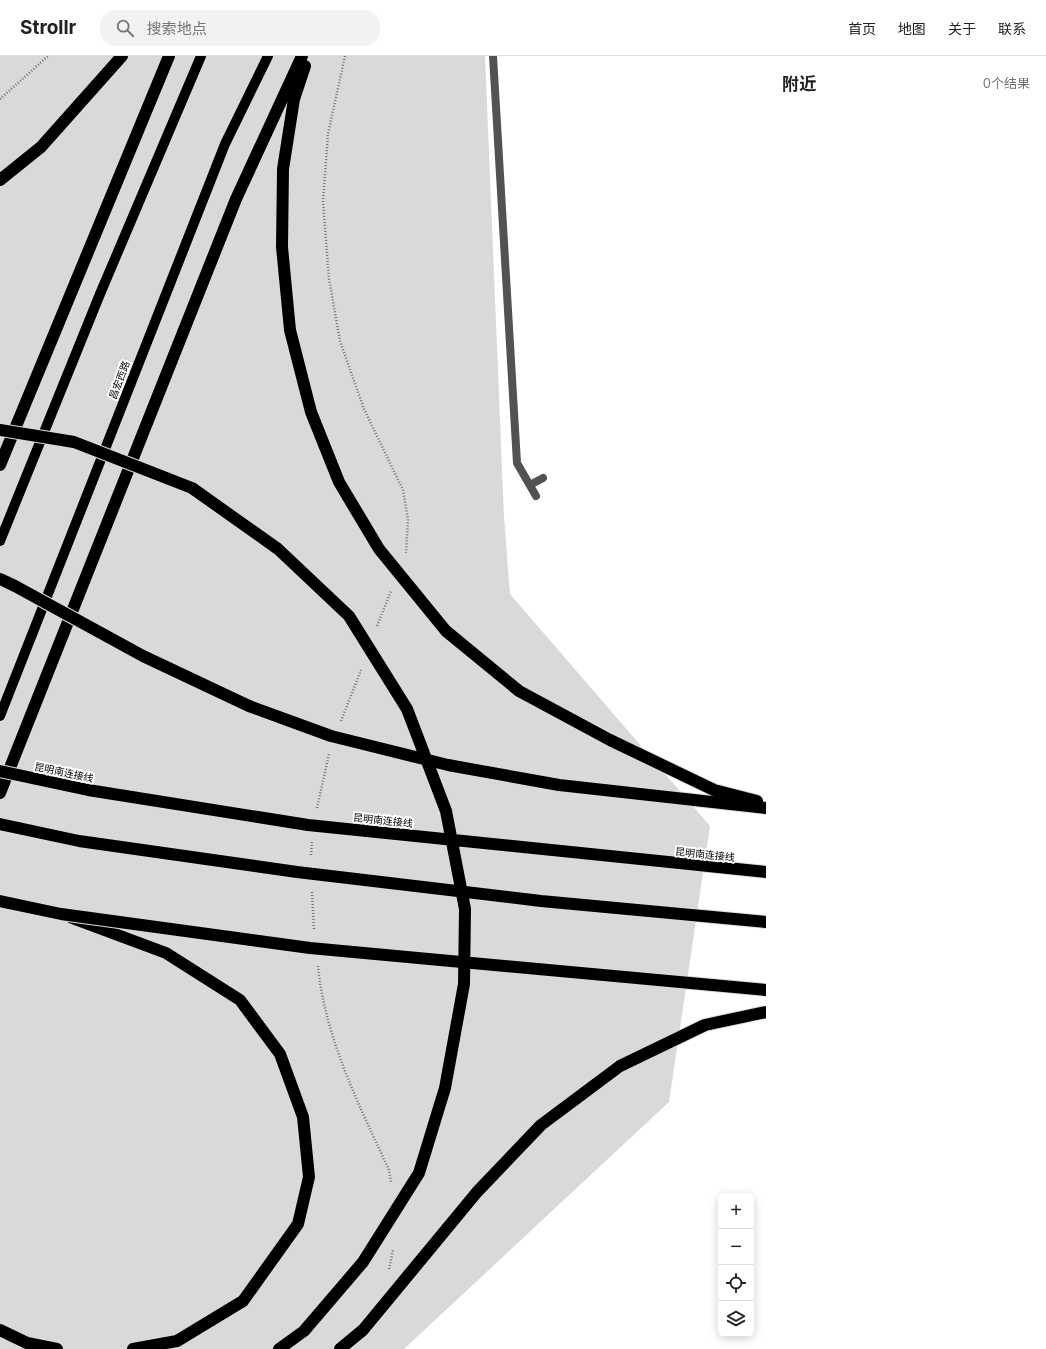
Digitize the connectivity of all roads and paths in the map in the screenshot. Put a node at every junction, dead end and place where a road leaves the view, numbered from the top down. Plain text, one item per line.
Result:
1 (48, 56) edge
2 (122, 56) edge
3 (169, 56) edge
4 (201, 56) edge
5 (268, 56) edge
6 (302, 56) edge
7 (308, 56) edge
8 (345, 56) edge
9 (493, 56) edge
10 (0, 99) edge
11 (0, 180) edge
12 (0, 430) edge
13 (0, 465) edge
14 (543, 478) dead end
15 (530, 485) junction
16 (536, 496) dead end
17 (0, 541) edge
18 (404, 558) dead end
19 (0, 579) edge
20 (393, 585) dead end
21 (377, 626) dead end
22 (361, 669) dead end
23 (0, 716) edge
24 (339, 727) dead end
25 (331, 748) dead end
26 (0, 770) edge
27 (0, 793) edge
28 (766, 803) edge
29 (766, 808) edge
30 (316, 812) dead end
31 (0, 824) edge
32 (313, 835) dead end
33 (311, 858) dead end
34 (766, 872) edge
35 (312, 890) dead end
36 (0, 901) edge
37 (61, 914) junction
38 (766, 922) edge
39 (315, 936) dead end
40 (317, 958) dead end
41 (766, 990) edge
42 (766, 1012) edge
43 (392, 1184) dead end
44 (393, 1245) dead end
45 (389, 1272) dead end
46 (0, 1330) edge
47 (57, 1349) edge
48 (133, 1349) edge
49 (279, 1349) edge
50 (340, 1349) edge

1 - 10 path
2 - 11 highway
3 - 13 highway
4 - 17 main road
5 - 23 main road, 昌宏西路
6 - 27 highway
7 - 28 highway, bridge
8 - 18 path
9 - 15 lane
12 - 49 highway, bridge
14 - 15 lane
15 - 16 lane
19 - 29 highway, bridge
20 - 21 path
22 - 24 path
25 - 30 path
26 - 34 highway, 昆明南连接线, bridge
31 - 38 highway, bridge
32 - 33 path
35 - 39 path
36 - 37 highway, bridge
37 - 41 highway, bridge
37 - 48 highway, bridge
40 - 43 path
42 - 50 highway, bridge
44 - 45 path
46 - 47 highway

